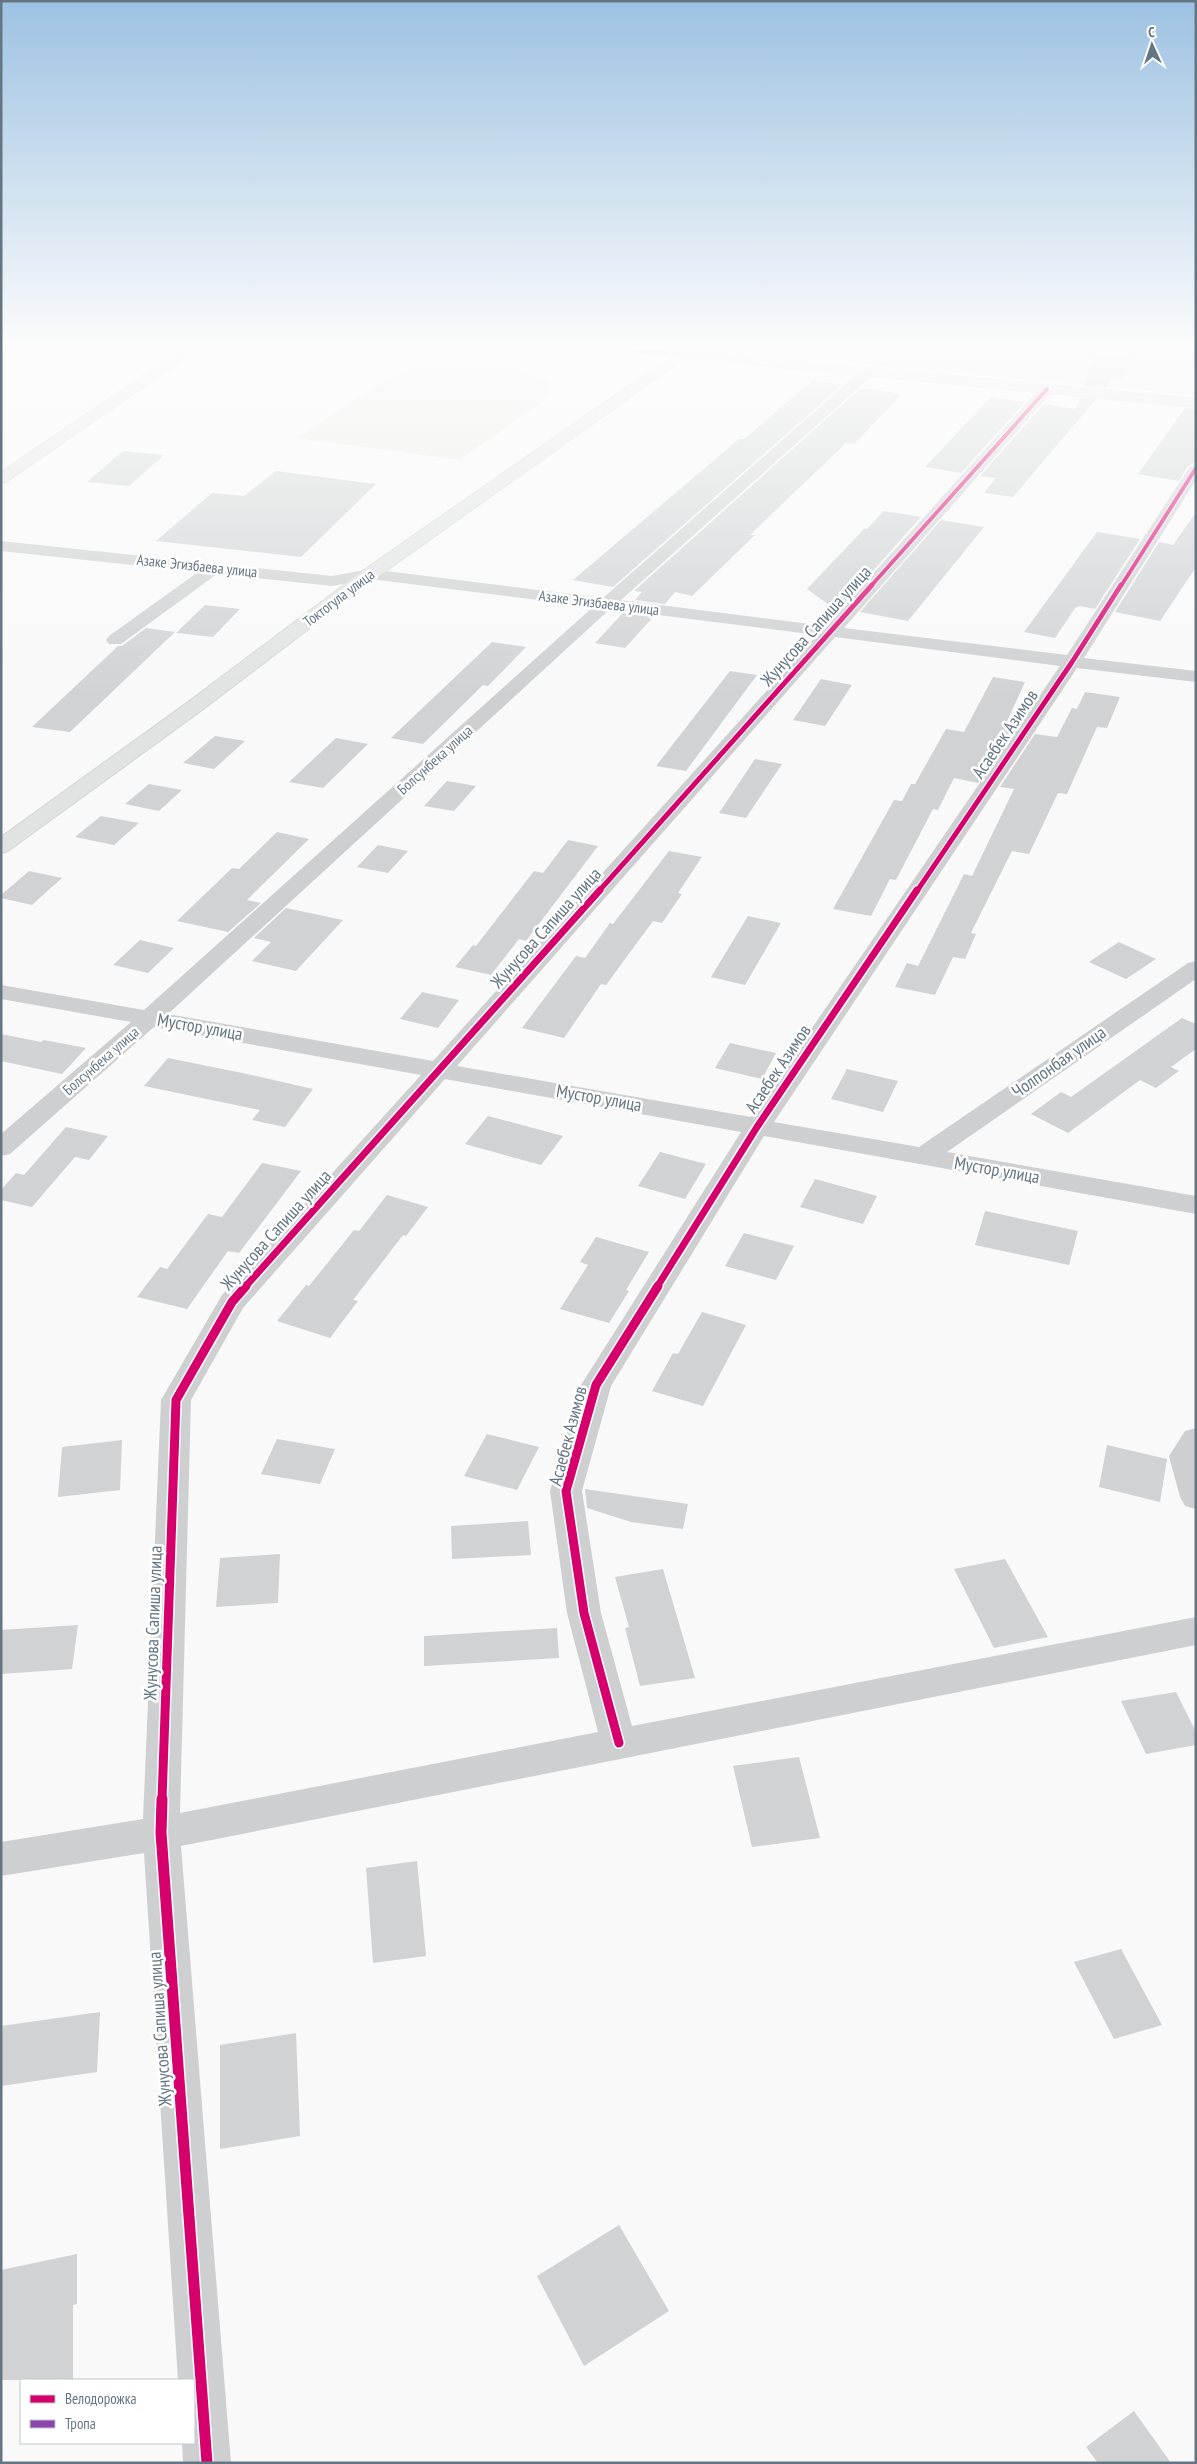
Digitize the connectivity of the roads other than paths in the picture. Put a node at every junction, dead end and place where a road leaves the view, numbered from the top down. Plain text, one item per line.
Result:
1 (20, 465) edge
2 (525, 465) edge
3 (763, 465) edge
4 (979, 465) edge
5 (1196, 468) edge
6 (1, 478) edge
7 (1, 546) edge
8 (214, 568) junction
9 (370, 574) junction
10 (606, 604) junction
11 (832, 632) junction
12 (115, 640) dead end
13 (1072, 662) junction
14 (1196, 677) edge
15 (1, 847) edge
16 (1196, 968) edge
17 (1, 992) edge
18 (150, 1018) junction
19 (440, 1070) junction
20 (757, 1127) junction
21 (1, 1148) edge
22 (922, 1156) junction
23 (1196, 1205) edge
24 (1196, 1439) edge
25 (1196, 1497) edge
26 (1196, 1631) edge
27 (619, 1744) junction
28 (161, 1833) junction
29 (1, 1859) edge
30 (207, 2463) edge

1 - 6 street
2 - 9 street, Токтогула улица
3 - 10 street, Болсунбека улица
4 - 11 street, Жунусова Сапиша улица
5 - 13 street, Асаебек Азимов
7 - 8 street, Азаке Эгизбаева улица
8 - 9 street, Азаке Эгизбаева улица
8 - 12 street
9 - 10 street, Азаке Эгизбаева улица
9 - 15 street, Токтогула улица
10 - 11 street, Азаке Эгизбаева улица
10 - 18 street, Болсунбека улица
11 - 13 street, Азаке Эгизбаева улица
11 - 19 street, Жунусова Сапиша улица
13 - 14 street, Азаке Эгизбаева улица
13 - 20 street, Асаебек Азимов
16 - 22 street, Чолпонбая улица
17 - 18 street, Мустор улица
18 - 19 street, Мустор улица
18 - 21 street, Болсунбека улица
19 - 20 street, Мустор улица
19 - 28 street, Жунусова Сапиша улица
20 - 22 street, Мустор улица
20 - 27 street, Асаебек Азимов
22 - 23 street, Мустор улица
24 - 25 street
26 - 27 street
27 - 28 street
28 - 29 street
28 - 30 street, Жунусова Сапиша улица

